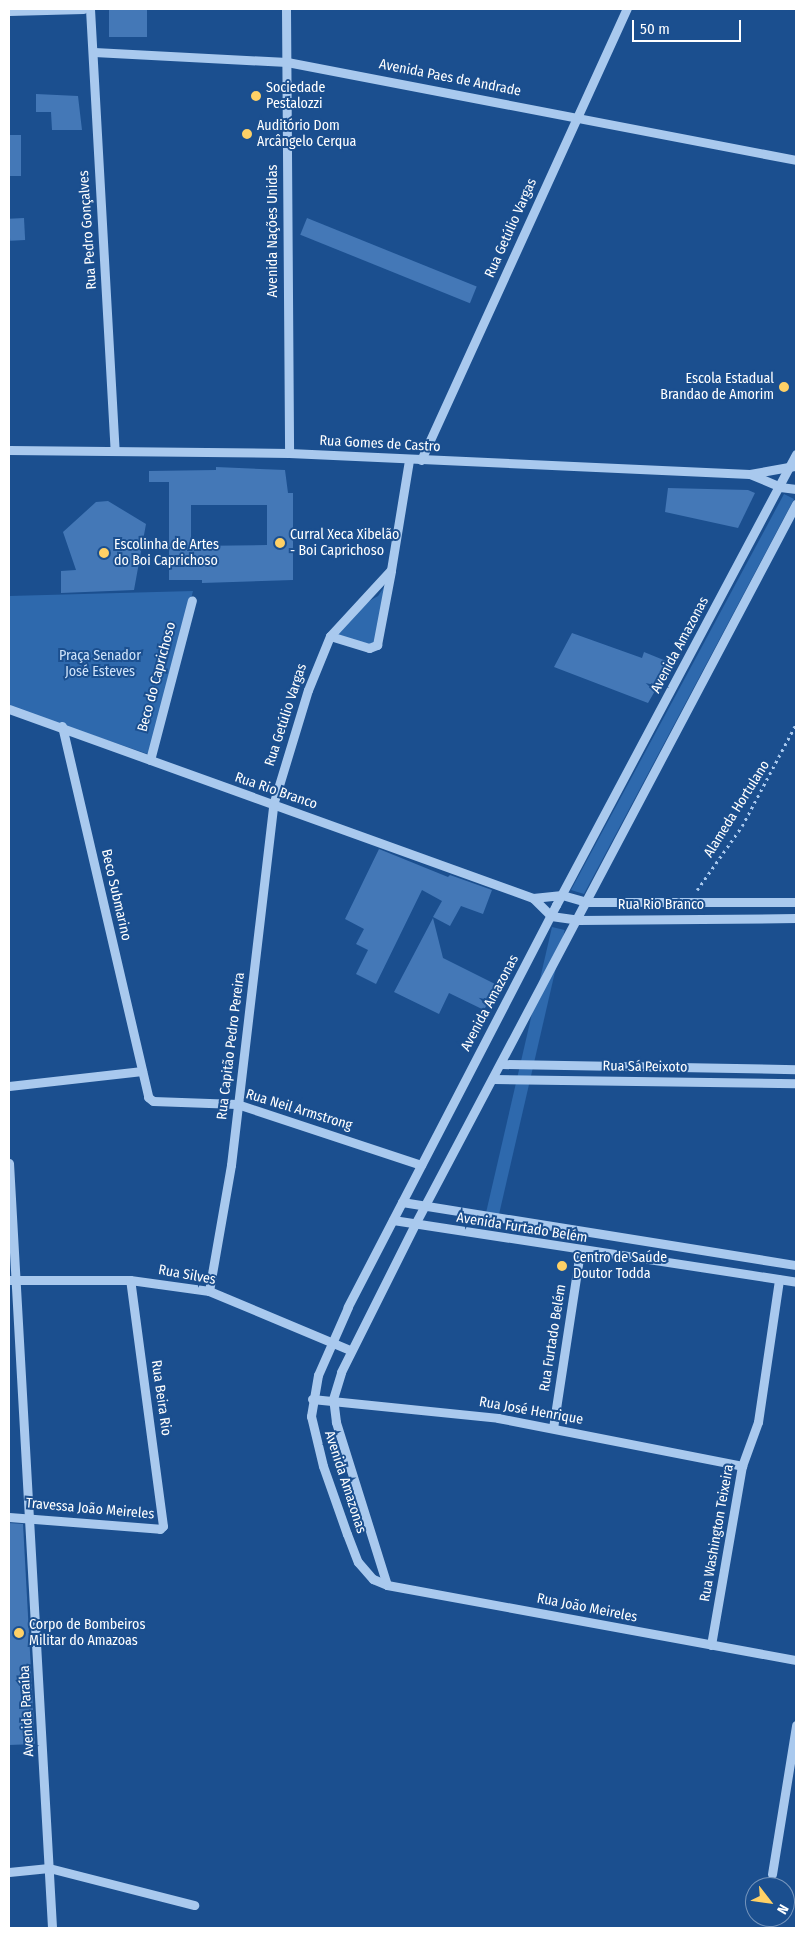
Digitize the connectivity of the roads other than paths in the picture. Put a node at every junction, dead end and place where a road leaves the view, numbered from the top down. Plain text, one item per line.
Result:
1 (83, 9) edge
2 (90, 9) edge
3 (286, 9) edge
4 (628, 9) edge
5 (9, 11) edge
6 (94, 52) junction
7 (286, 62) junction
8 (577, 116) junction
9 (796, 160) edge
10 (9, 450) edge
11 (115, 450) junction
12 (289, 453) junction
13 (796, 454) edge
14 (409, 460) junction
15 (421, 460) junction
16 (793, 466) edge
17 (750, 474) junction
18 (780, 487) junction
19 (796, 489) edge
20 (796, 504) edge
21 (391, 570) junction
22 (192, 600) dead end
23 (330, 636) junction
24 (9, 709) edge
25 (62, 726) junction
26 (150, 760) junction
27 (273, 804) junction
28 (562, 896) junction
29 (533, 898) junction
30 (587, 902) junction
31 (796, 902) edge
32 (551, 916) junction
33 (796, 918) edge
34 (578, 920) junction
35 (502, 1064) junction
36 (796, 1069) edge
37 (142, 1071) junction
38 (494, 1079) junction
39 (796, 1083) edge
40 (9, 1086) edge
41 (237, 1104) junction
42 (9, 1163) edge
43 (421, 1165) junction
44 (402, 1202) junction
45 (424, 1206) junction
46 (393, 1220) junction
47 (414, 1226) junction
48 (580, 1251) junction
49 (752, 1258) junction
50 (796, 1265) edge
51 (749, 1273) junction
52 (12, 1280) edge
53 (130, 1280) junction
54 (780, 1280) junction
55 (796, 1282) edge
56 (209, 1291) junction
57 (331, 1342) junction
58 (350, 1350) junction
59 (312, 1398) junction
60 (333, 1399) junction
61 (553, 1428) junction
62 (742, 1466) junction
63 (9, 1517) edge
64 (30, 1517) junction
65 (164, 1521) joint
66 (373, 1579) joint
67 (388, 1584) junction
68 (711, 1645) junction
69 (796, 1660) edge
70 (796, 1725) edge
71 (49, 1868) junction
72 (9, 1872) edge
73 (772, 1874) dead end
74 (194, 1905) dead end
75 (52, 1928) edge

1 - 5 street
2 - 6 street, Rua Pedro Gonçalves
3 - 7 street, Avenida Nações Unidas
4 - 8 street, Rua Getúlio Vargas
6 - 7 street, Avenida Paes de Andrade
6 - 11 street, Rua Pedro Gonçalves
7 - 8 street, Avenida Paes de Andrade
7 - 12 street, Avenida Nações Unidas
8 - 9 street, Avenida Paes de Andrade
8 - 15 street, Rua Getúlio Vargas
10 - 11 street, Rua Gomes de Castro
11 - 12 street, Rua Gomes de Castro
12 - 14 street, Rua Gomes de Castro
13 - 16 street, Avenida Amazonas
14 - 15 street, Rua Gomes de Castro
14 - 21 street
15 - 17 street, Rua Gomes de Castro
16 - 17 street, Rua Gomes de Castro
16 - 18 street, Avenida Amazonas
17 - 18 street, Rua Gomes de Castro
18 - 19 street, Rua Gomes de Castro
18 - 28 street, Avenida Amazonas
20 - 30 street
21 - 23 street, Rua Getúlio Vargas
21 - 23 street
22 - 26 street, Beco do Caprichoso
23 - 27 street, Rua Getúlio Vargas
24 - 25 street, Rua Rio Branco
25 - 26 street, Rua Rio Branco
25 - 37 street, Beco Submarino
26 - 27 street, Rua Rio Branco
27 - 29 street, Rua Rio Branco
27 - 41 street, Rua Capitão Pedro Pereira
28 - 29 street, Rua Rio Branco
28 - 30 street, Rua Rio Branco
28 - 32 street, Avenida Amazonas
29 - 32 street, Rua Rio Branco
30 - 31 street, Rua Rio Branco
30 - 34 street
32 - 34 street, Rua Rio Branco
32 - 43 street, Avenida Amazonas
33 - 34 street, Rua Rio Branco
34 - 35 street
35 - 36 street, Rua Sá Peixoto
35 - 38 street
37 - 40 street
37 - 41 street, Rua Neil Armstrong
38 - 39 street, Rua Sá Peixoto
38 - 45 street
41 - 43 street, Rua Neil Armstrong
41 - 56 street, Rua Capitão Pedro Pereira
42 - 52 street, Avenida Paraíba
43 - 44 street, Avenida Amazonas
44 - 45 street, Avenida Furtado Belém
44 - 46 street, Avenida Amazonas
45 - 47 street
45 - 49 street, Avenida Furtado Belém
46 - 47 street, Avenida Furtado Belém
46 - 57 street, Avenida Amazonas
47 - 48 street, Avenida Furtado Belém
47 - 58 street
48 - 51 street, Avenida Furtado Belém
48 - 61 street, Rua Furtado Belém
49 - 50 street, Avenida Furtado Belém
49 - 51 street
51 - 54 street, Avenida Furtado Belém
52 - 53 street, Rua Silves
52 - 64 street, Avenida Paraíba
53 - 56 street, Rua Silves
53 - 65 street, Rua Beira Rio
54 - 55 street, Avenida Furtado Belém
54 - 62 street, Rua Washington Teixeira
56 - 57 street, Rua Silves
57 - 58 street, Rua Silves
57 - 59 street, Avenida Amazonas
58 - 60 street
59 - 60 street, Rua José Henrique
59 - 66 street, Avenida Amazonas
60 - 61 street, Rua José Henrique
60 - 67 street, Avenida Amazonas
61 - 62 street, Rua José Henrique
62 - 68 street, Rua Washington Teixeira
63 - 64 street, Travessa João Meireles
64 - 65 street, Travessa João Meireles
64 - 71 street, Avenida Paraíba
66 - 67 street, Rua João Meireles
67 - 68 street, Rua João Meireles
68 - 69 street, Rua João Meireles
70 - 73 street
71 - 72 street
71 - 74 street
71 - 75 street, Avenida Paraíba

